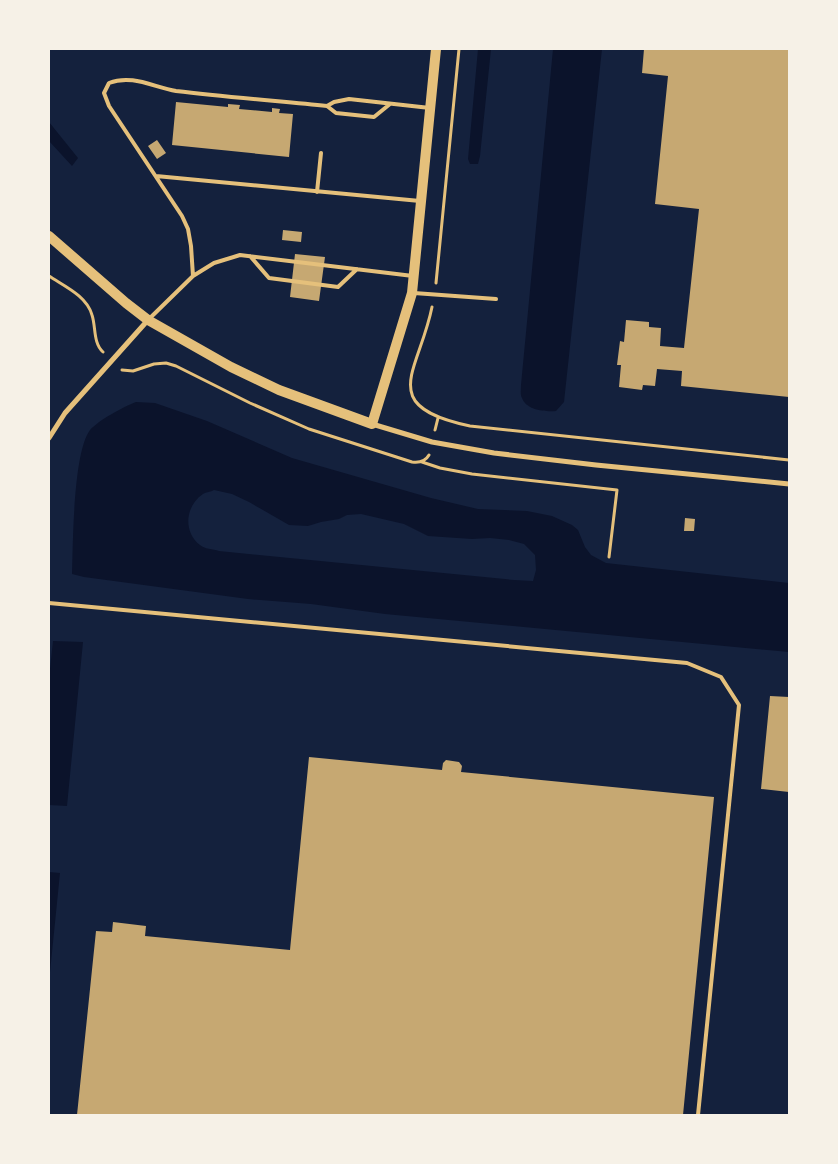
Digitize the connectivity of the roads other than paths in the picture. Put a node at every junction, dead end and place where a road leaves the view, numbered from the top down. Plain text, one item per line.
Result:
1 (436, 49) edge
2 (390, 104) junction
3 (327, 106) junction
4 (430, 108) junction
5 (321, 153) dead end
6 (156, 176) junction
7 (317, 192) junction
8 (420, 201) junction
9 (49, 236) edge
10 (249, 256) junction
11 (357, 269) junction
12 (193, 276) junction
13 (413, 276) junction
14 (412, 293) junction
15 (496, 299) dead end
16 (148, 320) junction
17 (372, 424) junction
18 (49, 438) edge
19 (789, 484) edge
20 (49, 603) edge
21 (698, 1115) edge

1 - 4 main road
2 - 3 lane
2 - 3 lane
2 - 4 lane
3 - 6 lane
4 - 8 main road
5 - 7 lane
6 - 7 lane
6 - 12 lane
7 - 8 lane
8 - 13 main road
9 - 16 main road
10 - 11 lane
10 - 11 lane
10 - 12 lane
11 - 13 lane
12 - 16 lane
13 - 14 main road
14 - 15 lane
14 - 17 main road
16 - 17 main road
16 - 18 street
17 - 19 street
20 - 21 lane

